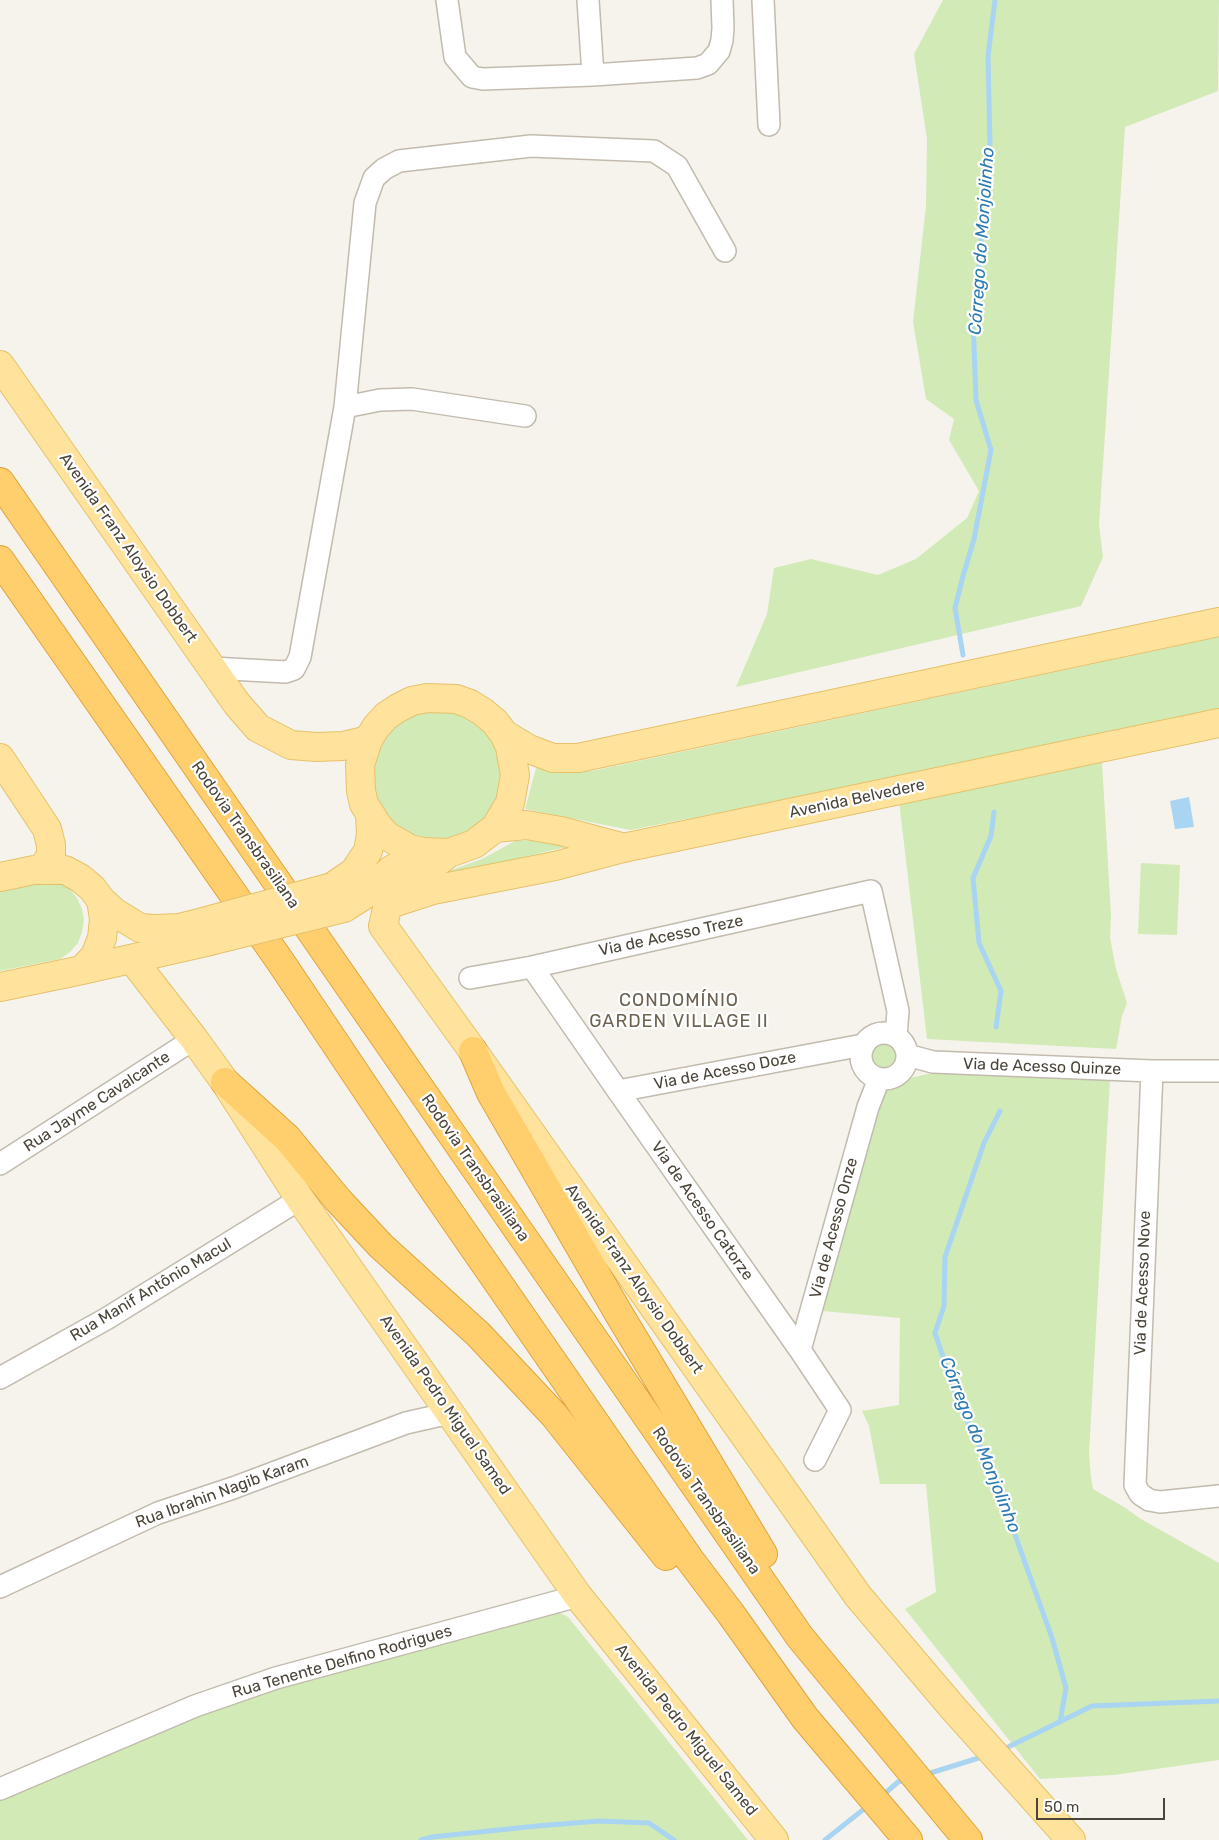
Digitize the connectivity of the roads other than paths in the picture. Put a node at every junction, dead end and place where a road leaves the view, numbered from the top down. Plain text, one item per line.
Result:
1 (447, 0) edge
2 (588, 0) edge
3 (722, 0) edge
4 (763, 0) edge
5 (593, 75) junction
6 (770, 125) dead end
7 (725, 250) dead end
8 (0, 366) edge
9 (345, 407) junction
10 (525, 416) dead end
11 (0, 482) edge
12 (0, 560) edge
13 (1219, 622) edge
14 (212, 668) junction
15 (1219, 723) edge
16 (504, 734) junction
17 (368, 740) junction
18 (0, 758) edge
19 (370, 816) junction
20 (494, 828) junction
21 (623, 848) junction
22 (436, 852) junction
23 (41, 870) junction
24 (0, 877) edge
25 (338, 898) junction
26 (101, 900) junction
27 (388, 904) junction
28 (206, 932) junction
29 (132, 959) junction
30 (532, 967) junction
31 (82, 970) junction
32 (470, 978) dead end
33 (0, 987) edge
34 (890, 1034) junction
35 (194, 1039) junction
36 (473, 1051) junction
37 (905, 1062) junction
38 (868, 1064) junction
39 (1152, 1071) junction
40 (1219, 1071) edge
41 (225, 1082) junction
42 (618, 1091) junction
43 (0, 1164) edge
44 (300, 1199) junction
45 (800, 1350) junction
46 (0, 1378) edge
47 (450, 1413) junction
48 (815, 1460) dead end
49 (1219, 1496) edge
50 (0, 1587) edge
51 (578, 1596) junction
52 (800, 1637) junction
53 (775, 1677) junction
54 (0, 1789) edge
55 (774, 1840) edge
56 (908, 1840) edge
57 (968, 1840) edge
58 (1071, 1840) edge

1 - 5 street
2 - 5 street
3 - 5 street
4 - 6 street
7 - 9 street
8 - 14 main road, Avenida Franz Aloysio Dobbert
9 - 10 street
9 - 14 street
11 - 52 highway, Rodovia Transbrasiliana
12 - 53 highway
13 - 16 main road
14 - 17 main road, Avenida Franz Aloysio Dobbert
15 - 21 main road, Avenida Belvedere
16 - 17 main road
16 - 20 main road
17 - 19 main road
18 - 23 main road
19 - 22 main road
19 - 25 main road
20 - 21 main road, Avenida Belvedere
20 - 22 main road
21 - 27 main road
22 - 25 main road
22 - 27 main road
23 - 24 main road
23 - 26 main road
25 - 28 main road, bridge
26 - 28 main road
26 - 31 main road
27 - 36 main road, Avenida Franz Aloysio Dobbert
28 - 29 main road
29 - 31 main road
29 - 35 main road, Avenida Pedro Miguel Samed
30 - 32 street, Via de Acesso Treze
30 - 34 street, Via de Acesso Treze
30 - 42 street, Via de Acesso Catorze
31 - 33 main road
34 - 37 street
34 - 38 street
35 - 41 main road, Avenida Pedro Miguel Samed
35 - 43 street, Rua Jayme Cavalcante
36 - 52 highway
36 - 58 main road, Avenida Franz Aloysio Dobbert
37 - 38 street
37 - 39 street, Via de Acesso Quinze
38 - 42 street, Via de Acesso Doze
38 - 45 street, Via de Acesso Onze
39 - 40 street, Via de Acesso Quinze
39 - 49 street, Via de Acesso Nove
41 - 44 main road, Avenida Pedro Miguel Samed
41 - 53 highway
42 - 45 street, Via de Acesso Catorze
44 - 46 street, Rua Manif Antônio Macul
44 - 47 main road, Avenida Pedro Miguel Samed
45 - 48 street, Via de Acesso Catorze
47 - 50 street, Rua Ibrahin Nagib Karam
47 - 51 main road, Avenida Pedro Miguel Samed
51 - 54 street, Rua Tenente Delfino Rodrigues
51 - 55 main road, Avenida Pedro Miguel Samed
52 - 57 highway, Rodovia Transbrasiliana
53 - 56 highway

